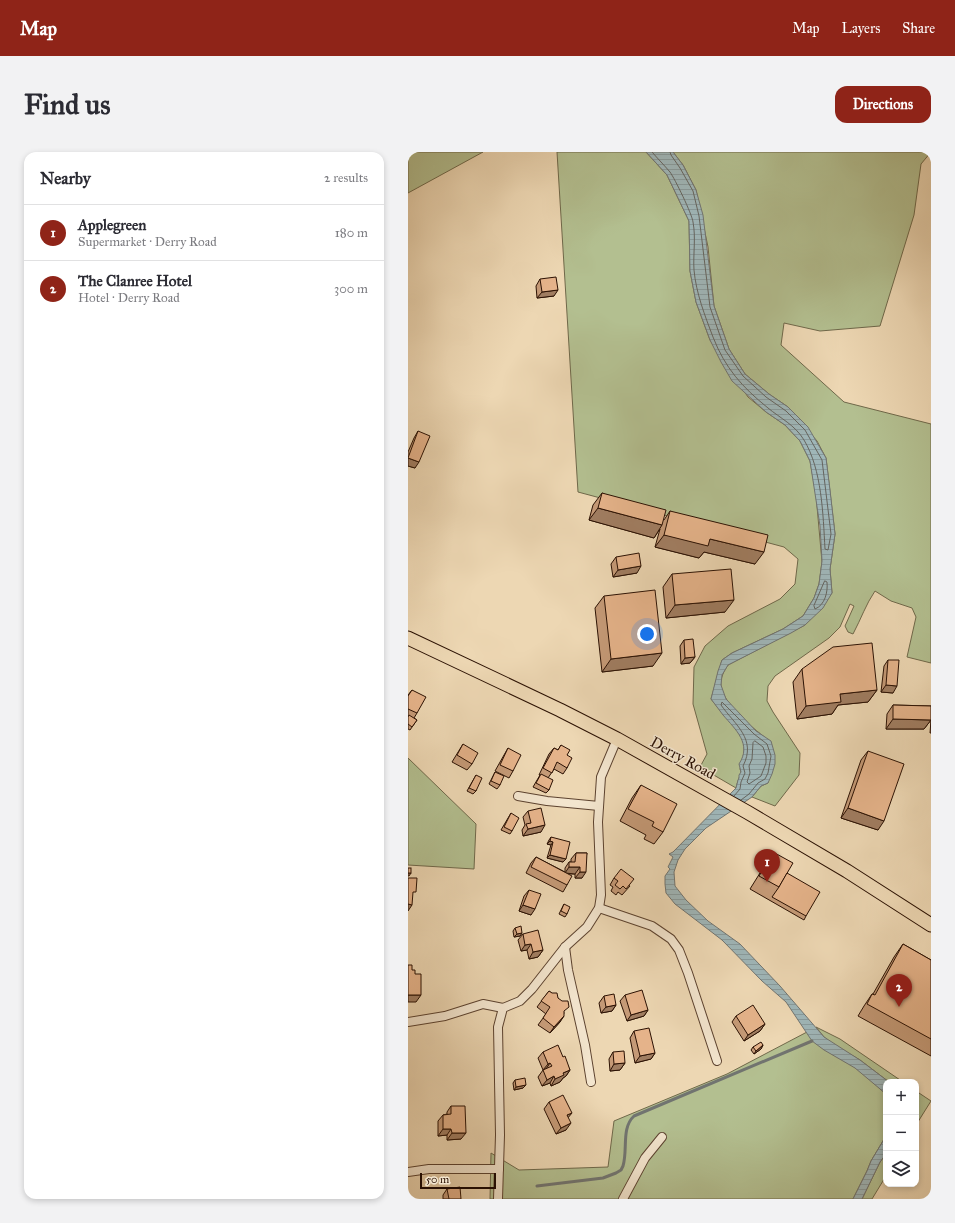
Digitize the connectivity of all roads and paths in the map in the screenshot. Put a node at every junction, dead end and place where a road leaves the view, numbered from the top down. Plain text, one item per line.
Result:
1 (408, 638) edge
2 (617, 739) junction
3 (518, 796) dead end
4 (599, 806) junction
5 (599, 908) junction
6 (931, 925) edge
7 (565, 947) junction
8 (503, 1008) junction
9 (408, 1022) edge
10 (717, 1061) dead end
11 (591, 1082) dead end
12 (662, 1137) dead end
13 (499, 1169) junction
14 (408, 1172) edge
15 (498, 1199) edge
16 (623, 1199) edge

1 - 2 main road, Derry Road
2 - 4 street
2 - 6 main road, Derry Road
3 - 4 street
4 - 5 street
5 - 7 street
5 - 10 street
7 - 8 street
7 - 11 street
8 - 9 street
8 - 13 street
12 - 16 street
13 - 14 street
13 - 15 street

